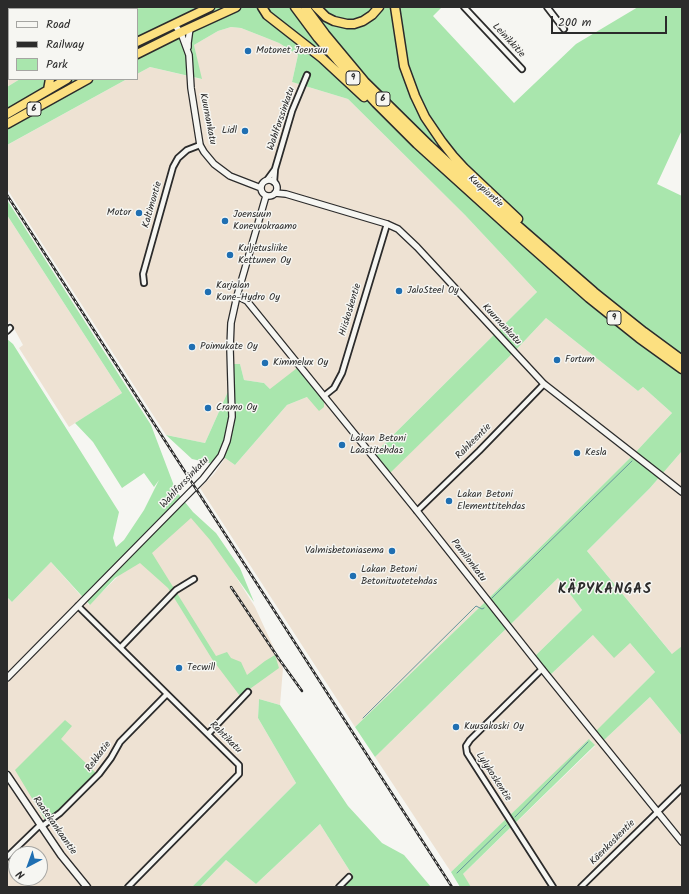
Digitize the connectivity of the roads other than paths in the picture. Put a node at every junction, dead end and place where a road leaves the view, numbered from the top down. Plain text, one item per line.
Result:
1 (210, 7) edge
2 (236, 7) edge
3 (296, 7) edge
4 (305, 7) edge
5 (316, 7) edge
6 (379, 7) edge
7 (395, 7) edge
8 (464, 7) edge
9 (548, 7) edge
10 (260, 8) edge
11 (174, 24) junction
12 (190, 28) junction
13 (564, 29) dead end
14 (179, 33) junction
15 (138, 42) edge
16 (138, 54) edge
17 (189, 55) junction
18 (190, 68) junction
19 (522, 69) dead end
20 (307, 75) dead end
21 (50, 80) edge
22 (86, 80) edge
23 (55, 82) edge
24 (48, 90) junction
25 (61, 94) junction
26 (7, 114) edge
27 (7, 124) edge
28 (417, 144) junction
29 (200, 145) junction
30 (275, 169) junction
31 (268, 180) junction
32 (470, 183) joint
33 (276, 184) junction
34 (261, 188) junction
35 (275, 193) junction
36 (266, 196) junction
37 (296, 197) junction
38 (387, 224) junction
39 (550, 253) junction
40 (144, 284) dead end
41 (237, 296) junction
42 (682, 360) edge
43 (682, 369) edge
44 (544, 384) junction
45 (324, 396) junction
46 (682, 492) edge
47 (417, 511) junction
48 (194, 579) dead end
49 (78, 606) junction
50 (121, 647) junction
51 (542, 669) junction
52 (7, 678) edge
53 (248, 692) dead end
54 (167, 694) junction
55 (208, 734) junction
56 (7, 775) edge
57 (682, 788) edge
58 (658, 812) junction
59 (40, 826) junction
60 (682, 842) edge
61 (7, 857) edge
62 (349, 877) dead end
63 (87, 887) edge
64 (128, 887) edge
65 (339, 887) edge
66 (553, 887) edge
67 (582, 887) edge

1 - 11 highway
2 - 12 highway
3 - 28 highway, Kuopiontie / 9
4 - 32 highway, Kuopiontie / 6
5 - 6 highway
7 - 39 highway
8 - 19 street, Leinikkitie
9 - 13 street
10 - 28 highway
11 - 14 street, Kuurnankatu
11 - 15 highway
12 - 14 highway
12 - 17 street
14 - 16 highway
14 - 17 street, Kuurnankatu
14 - 18 street, Kuurnankatu
17 - 18 street, Kuurnankatu
18 - 29 street, Kuurnankatu
20 - 30 street, Wahlforssinkatu
21 - 24 highway
22 - 25 highway, 6
23 - 24 highway, 6
23 - 25 street
24 - 26 highway, 6
25 - 27 highway, 6
28 - 43 highway, Kuopiontie / 9
29 - 34 street, Kuurnankatu
29 - 40 street, Kaltimontie
30 - 31 street, Wahlforssinkatu
30 - 33 street, Wahlforssinkatu
31 - 33 street
31 - 34 street
32 - 39 highway, Kuopiontie / 9
33 - 35 street
33 - 37 street, Kuurnankatu
34 - 36 street
35 - 36 street
35 - 37 street, Kuurnankatu
36 - 41 street, Wahlforssinkatu
37 - 38 street, Kuurnankatu
38 - 44 street, Kuurnankatu
38 - 45 street, Hiiskoskentie
39 - 42 highway, Kuopiontie / 9
41 - 45 street, Pamilonkatu
41 - 49 street, Wahlforssinkatu
44 - 46 street, Kuurnankatu
44 - 47 street, Rahkeentie
45 - 47 street, Pamilonkatu
47 - 51 street, Pamilonkatu
48 - 50 street
49 - 50 street, Rahtikatu
49 - 52 street, Wahlforssinkatu
50 - 54 street, Rahtikatu
51 - 58 street, Pamilonkatu
51 - 66 street, Lylykoskentie
53 - 55 street
54 - 55 street, Rahtikatu
54 - 59 street, Rekkatie
55 - 64 street, Rahtikatu
56 - 59 main road, Raatekankaantie
57 - 58 street, Käenkoskentie
58 - 60 street, Pamilonkatu
58 - 67 street, Käenkoskentie
59 - 61 street, Rekkatie
59 - 63 main road, Raatekankaantie
62 - 65 street

